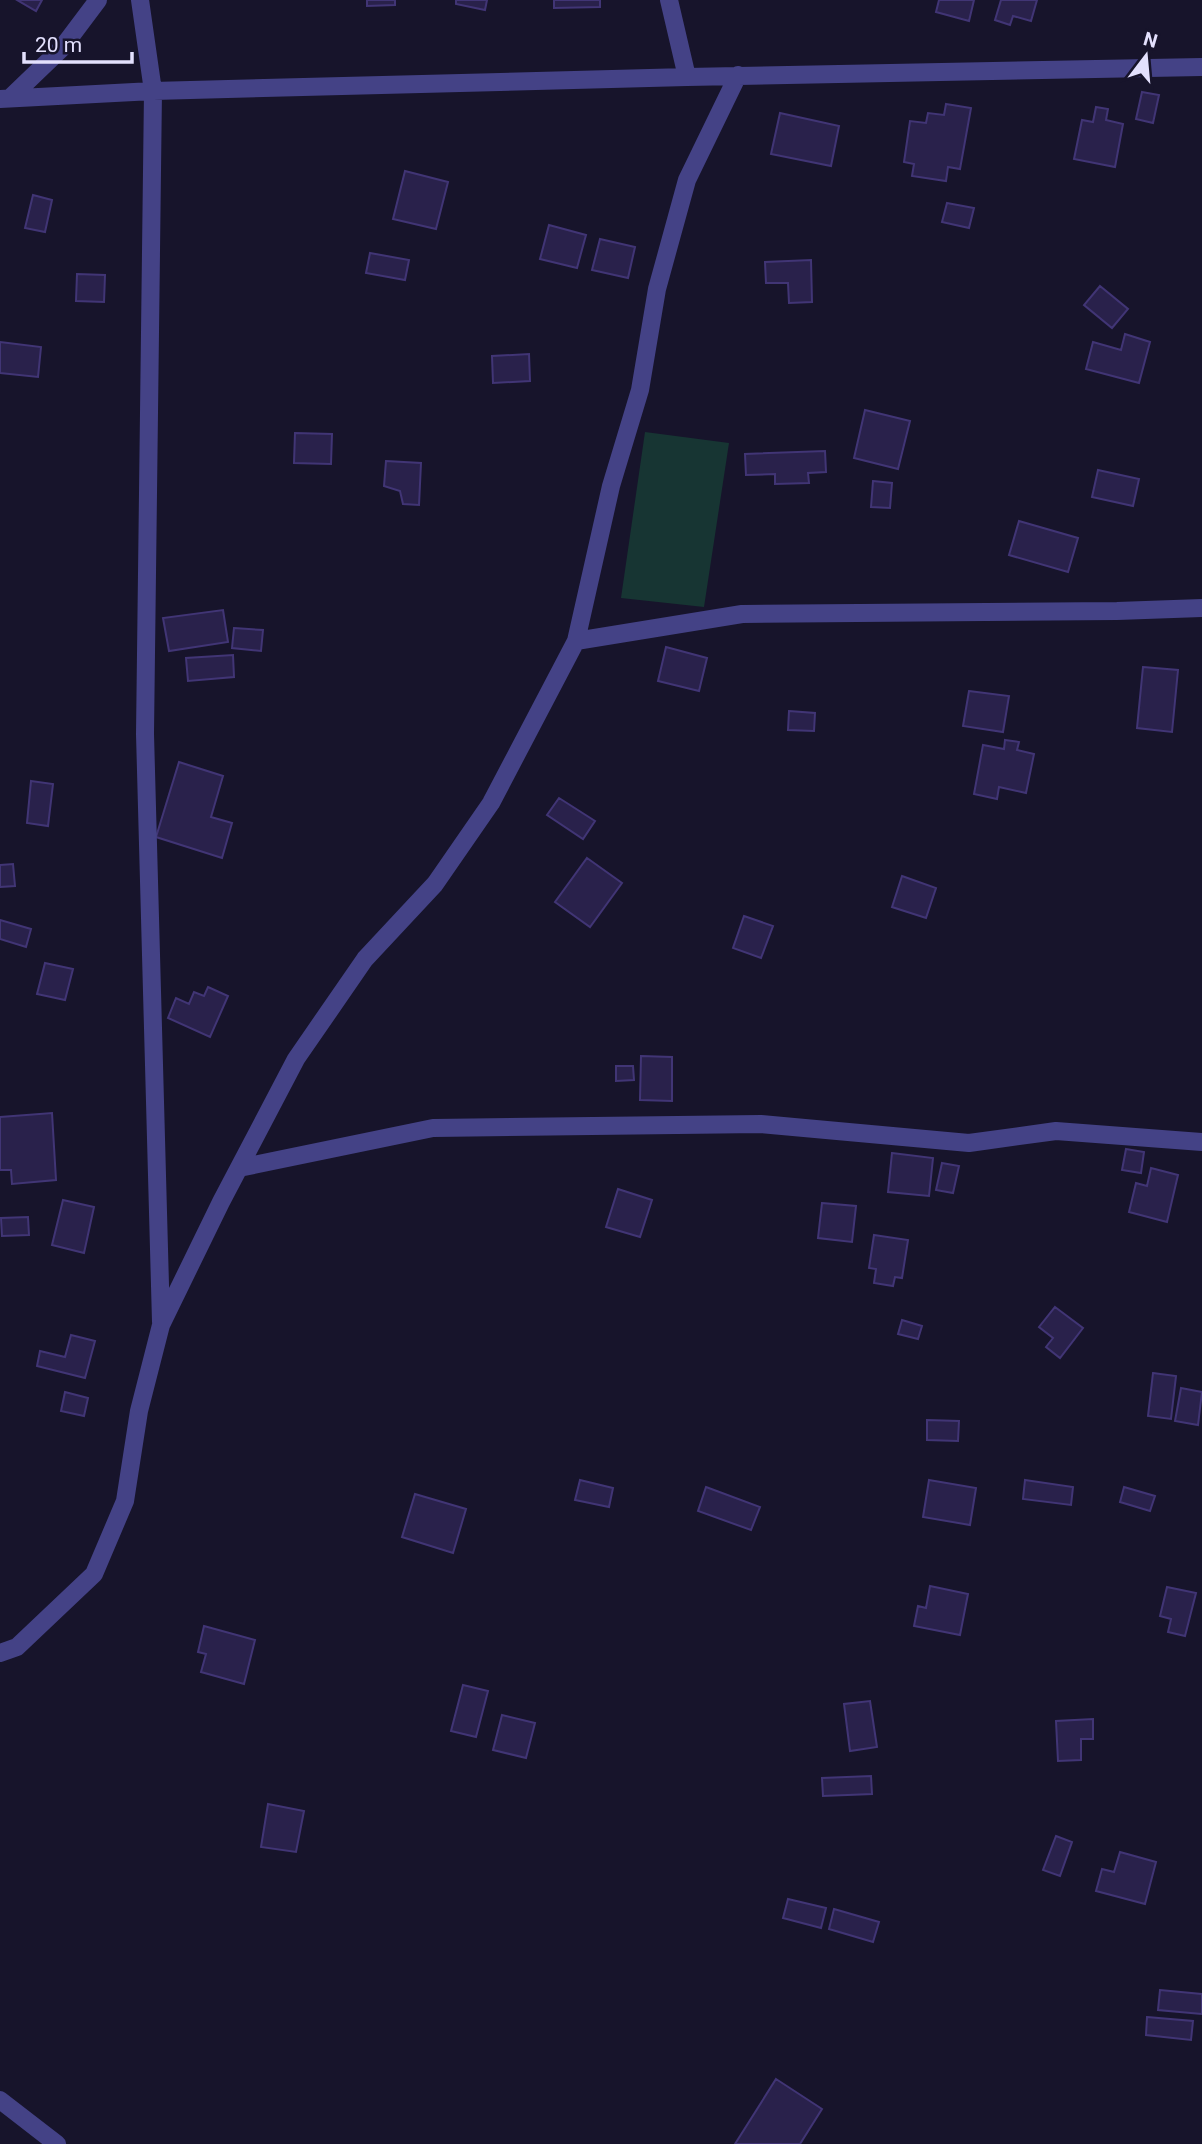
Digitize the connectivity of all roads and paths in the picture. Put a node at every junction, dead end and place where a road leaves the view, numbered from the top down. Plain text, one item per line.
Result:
1 (98, 0) edge
2 (140, 0) edge
3 (669, 0) edge
4 (1202, 67) edge
5 (738, 75) junction
6 (687, 76) junction
7 (153, 91) junction
8 (5, 99) edge
9 (1202, 608) edge
10 (576, 640) junction
11 (1202, 1142) edge
12 (239, 1168) junction
13 (161, 1325) junction
14 (0, 1653) edge
15 (0, 2100) edge
16 (57, 2144) edge

1 - 8 street
2 - 7 street
3 - 6 street
4 - 5 street
5 - 6 street
5 - 10 street
6 - 7 street
7 - 8 street
7 - 13 street
9 - 10 street
10 - 12 street
11 - 12 street
12 - 13 street
13 - 14 street
15 - 16 street

